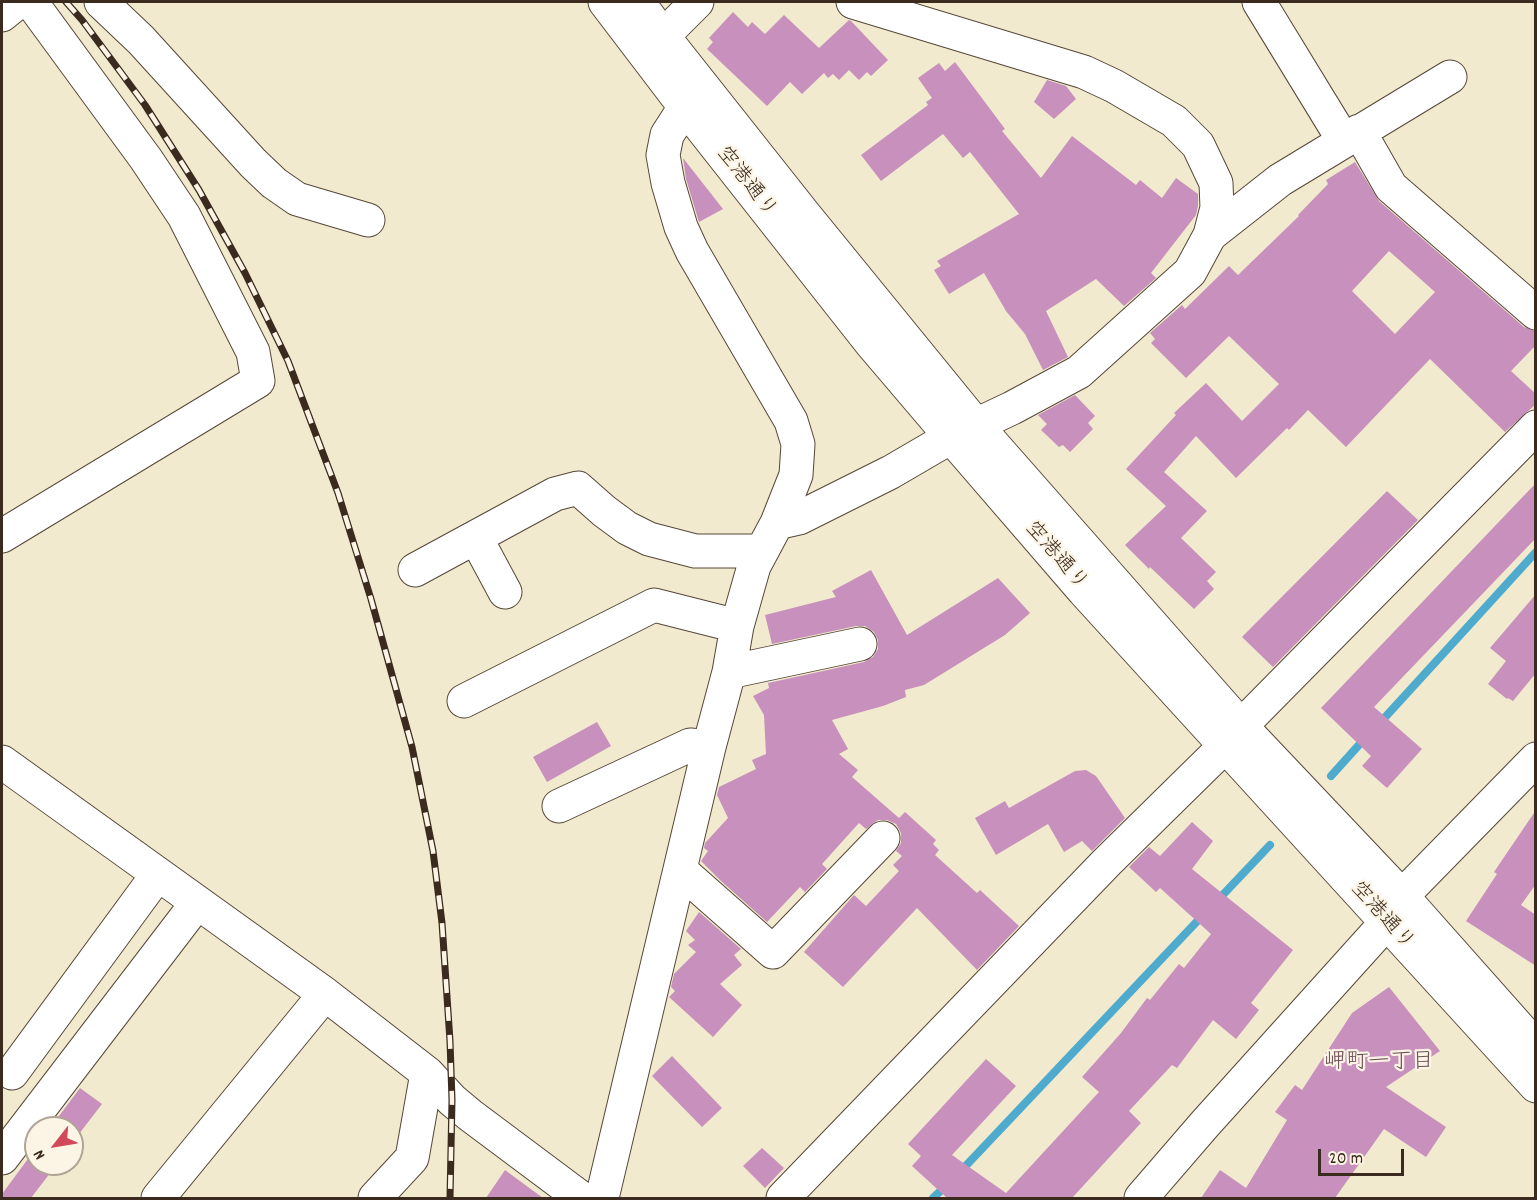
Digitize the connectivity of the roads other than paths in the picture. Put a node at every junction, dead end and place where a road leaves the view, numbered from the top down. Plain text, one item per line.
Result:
1 (18, 2) edge
2 (31, 2) edge
3 (101, 2) edge
4 (605, 2) edge
5 (638, 2) edge
6 (697, 2) edge
7 (853, 2) edge
8 (1259, 2) edge
9 (2, 15) edge
10 (663, 36) junction
11 (1450, 77) dead end
12 (685, 107) junction
13 (1351, 136) junction
14 (368, 220) dead end
15 (1210, 235) junction
16 (1536, 313) edge
17 (1536, 427) edge
18 (964, 431) junction
19 (2, 536) edge
20 (770, 537) junction
21 (476, 538) junction
22 (416, 570) dead end
23 (505, 592) dead end
24 (737, 626) junction
25 (860, 644) dead end
26 (729, 672) junction
27 (464, 701) dead end
28 (1233, 736) junction
29 (709, 747) junction
30 (1536, 759) edge
31 (2, 762) edge
32 (559, 806) dead end
33 (883, 838) dead end
34 (680, 870) junction
35 (158, 874) junction
36 (197, 903) junction
37 (1394, 909) junction
38 (325, 994) junction
39 (1536, 1047) edge
40 (12, 1073) dead end
41 (427, 1073) junction
42 (1536, 1086) edge
43 (2, 1158) edge
44 (158, 1198) edge
45 (375, 1198) edge
46 (581, 1198) edge
47 (602, 1198) edge
48 (783, 1198) edge
49 (1141, 1198) edge

1 - 9 street
2 - 19 street
3 - 14 street
4 - 12 street, 空港通り
5 - 10 street, 空港通り
6 - 10 street
7 - 15 street
8 - 13 street
10 - 18 street, 空港通り
11 - 13 street
12 - 18 street, 空港通り
12 - 20 street
13 - 15 street
13 - 16 street
15 - 18 street
17 - 28 street
18 - 20 street
18 - 28 street, 空港通り
20 - 21 street
20 - 24 street
21 - 22 street
21 - 23 street
24 - 26 street
24 - 27 street
25 - 26 street
26 - 29 street
28 - 37 street, 空港通り
28 - 48 street
29 - 32 street
29 - 34 street
30 - 37 street
31 - 35 street
33 - 34 street
34 - 47 street
35 - 36 street
35 - 40 street
36 - 38 street
36 - 43 street
37 - 39 street, 空港通り
37 - 42 street, 空港通り
37 - 49 street
38 - 41 street
38 - 44 street
41 - 45 street
41 - 46 street

